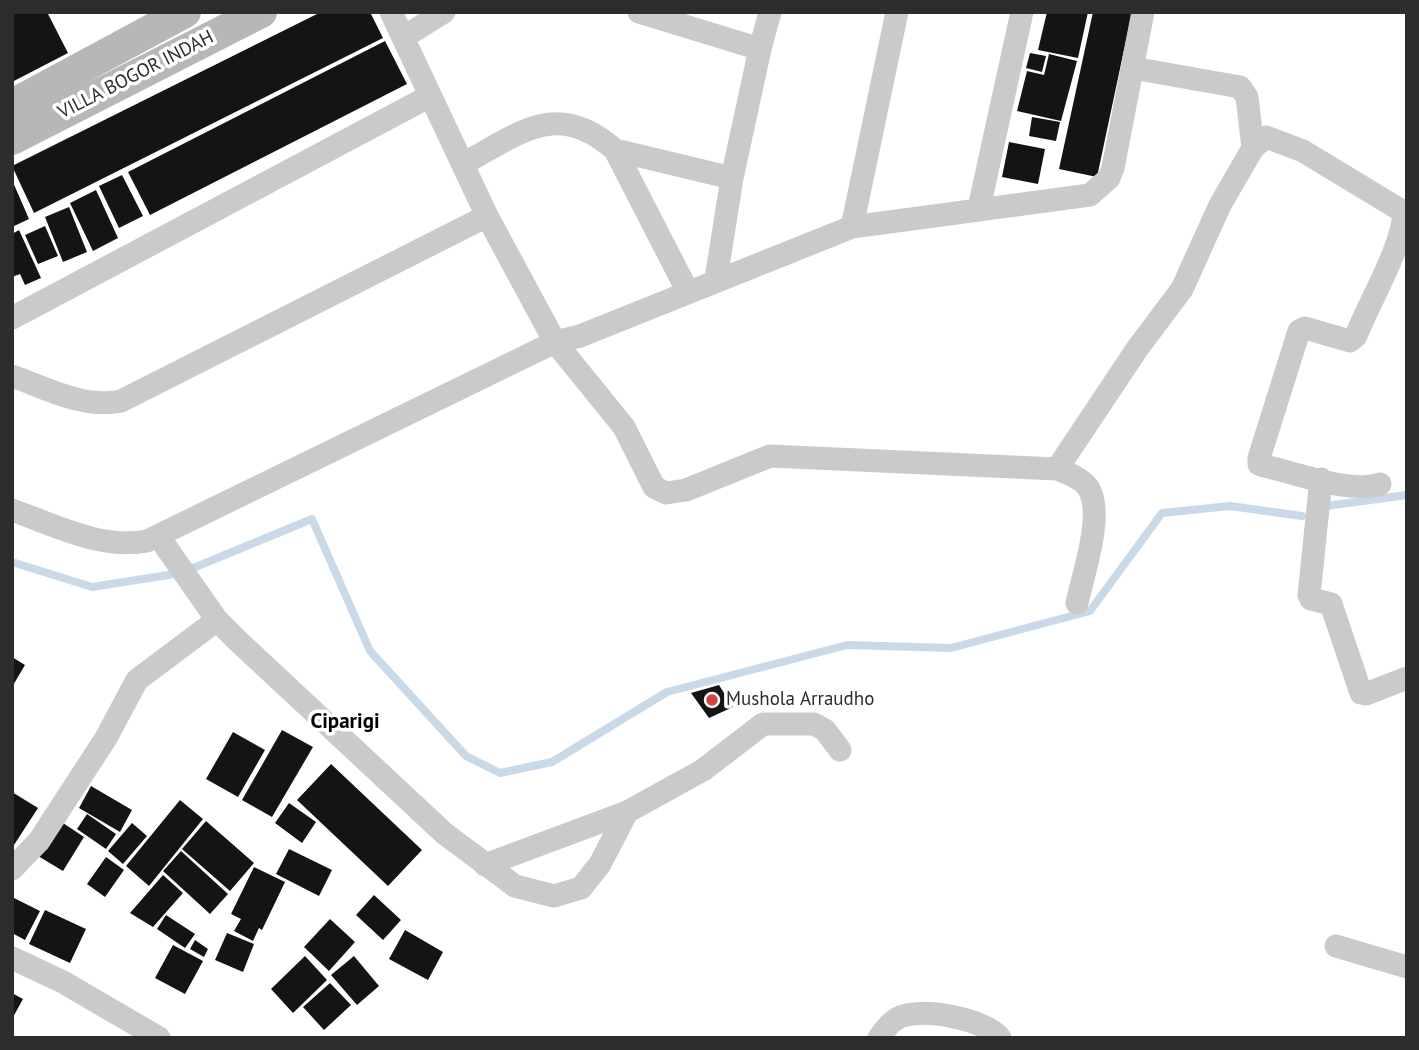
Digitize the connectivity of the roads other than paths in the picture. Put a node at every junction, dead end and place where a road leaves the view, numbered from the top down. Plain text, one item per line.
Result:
1 (185, 12) edge
2 (261, 12) edge
3 (391, 12) edge
4 (444, 12) edge
5 (639, 12) edge
6 (770, 12) edge
7 (897, 12) edge
8 (1022, 12) edge
9 (1143, 12) edge
10 (404, 37) junction
11 (760, 49) junction
12 (1133, 68) junction
13 (430, 96) junction
14 (12, 105) edge
15 (12, 139) edge
16 (1253, 148) junction
17 (615, 150) junction
18 (464, 163) junction
19 (732, 178) junction
20 (979, 208) junction
21 (1405, 214) edge
22 (487, 216) junction
23 (852, 227) junction
24 (716, 279) junction
25 (688, 292) junction
26 (12, 318) edge
27 (555, 342) junction
28 (12, 376) edge
29 (1057, 470) junction
30 (1321, 479) junction
31 (1380, 484) dead end
32 (12, 510) edge
33 (159, 537) junction
34 (1077, 603) dead end
35 (217, 620) junction
36 (1407, 678) edge
37 (840, 750) dead end
38 (627, 812) junction
39 (14, 863) edge
40 (485, 865) junction
41 (1336, 946) dead end
42 (12, 958) edge
43 (1407, 967) edge
44 (159, 1038) edge
45 (879, 1038) edge
46 (1000, 1038) edge

1 - 14 street, VILLA BOGOR INDAH
2 - 15 street, VILLA BOGOR INDAH
3 - 10 street
4 - 10 street
5 - 11 street
6 - 11 street
7 - 23 street
8 - 20 street
9 - 12 street
10 - 13 street
11 - 19 street
12 - 16 street
12 - 20 street
13 - 18 street
13 - 26 street
16 - 21 street
16 - 29 street
17 - 18 street
17 - 19 street
17 - 25 street
18 - 22 street
19 - 24 street
20 - 23 street
21 - 30 street
22 - 27 street
22 - 28 street
23 - 24 street
24 - 25 street
25 - 27 street
27 - 29 street
27 - 33 street
29 - 34 street
30 - 31 street
30 - 36 street
32 - 33 street
33 - 35 street
35 - 39 street
35 - 40 street
37 - 38 street
38 - 40 street
38 - 40 street
41 - 43 street
42 - 44 street
45 - 46 street

